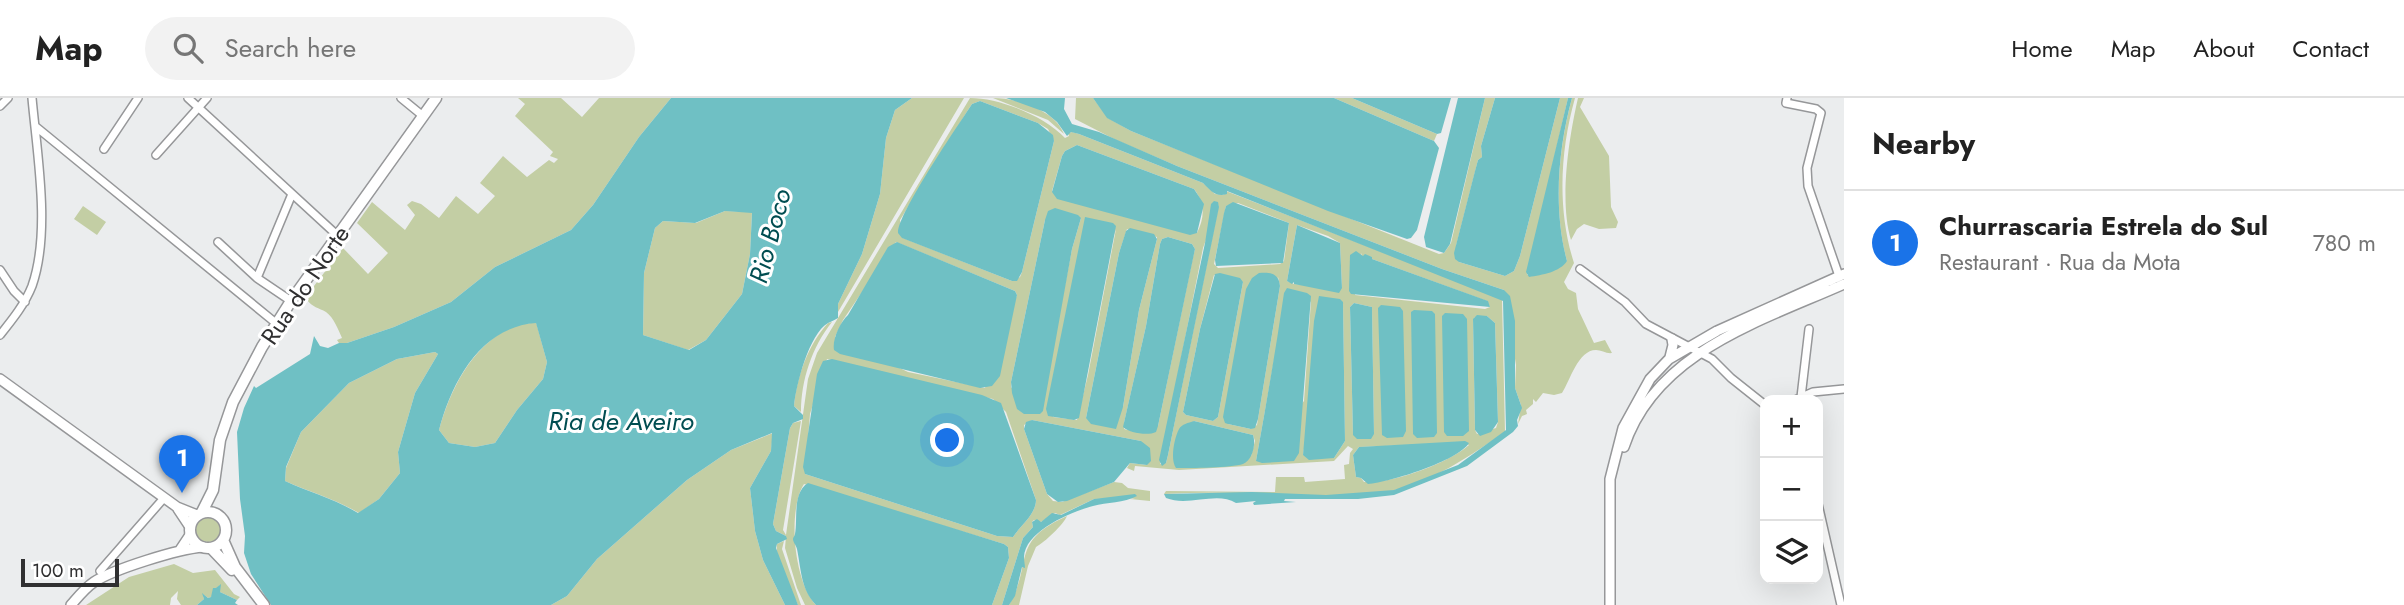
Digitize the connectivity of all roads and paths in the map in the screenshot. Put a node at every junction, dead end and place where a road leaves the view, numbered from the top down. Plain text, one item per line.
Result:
1 (8, 98) edge
2 (32, 98) edge
3 (138, 98) edge
4 (188, 98) edge
5 (207, 98) edge
6 (401, 98) edge
7 (436, 98) edge
8 (1787, 98) edge
9 (0, 106) edge
10 (199, 108) junction
11 (423, 116) junction
12 (35, 126) junction
13 (104, 149) dead end
14 (156, 155) dead end
15 (292, 194) junction
16 (338, 236) junction
17 (218, 242) dead end
18 (1580, 269) dead end
19 (0, 270) edge
20 (257, 278) junction
21 (1842, 278) edge
22 (291, 301) junction
23 (24, 302) junction
24 (1764, 315) junction
25 (277, 324) junction
26 (1809, 329) dead end
27 (0, 335) edge
28 (1672, 339) junction
29 (1712, 345) junction
30 (1687, 347) junction
31 (1698, 353) junction
32 (1669, 359) junction
33 (1712, 359) junction
34 (0, 379) edge
35 (1844, 390) edge
36 (1799, 395) edge
37 (1807, 395) edge
38 (1760, 401) edge
39 (213, 490) junction
40 (164, 498) junction
41 (177, 507) junction
42 (199, 513) junction
43 (218, 514) junction
44 (1822, 521) edge
45 (190, 531) junction
46 (223, 540) junction
47 (207, 548) junction
48 (177, 552) junction
49 (100, 571) dead end
50 (71, 605) edge
51 (257, 605) edge
52 (264, 605) edge
53 (1612, 605) edge
54 (1841, 605) edge

1 - 9 street
2 - 12 street
3 - 13 street
4 - 10 street
5 - 10 street
6 - 11 street
7 - 11 main road, Rua do Norte
8 - 21 street
10 - 14 street
10 - 15 street
11 - 16 main road, Rua do Norte
12 - 23 street
12 - 25 street
15 - 16 street
15 - 20 street
16 - 22 main road, Rua do Norte
17 - 20 street
18 - 28 street
19 - 23 street
20 - 22 street
21 - 24 street
22 - 25 main road, Rua do Norte
23 - 27 street
24 - 29 street
24 - 30 street
25 - 39 main road, Rua do Norte
26 - 36 street
28 - 30 street
28 - 32 street
29 - 31 street
29 - 33 street
30 - 31 street
30 - 32 street
31 - 33 street
31 - 53 street
32 - 53 street
33 - 38 street
34 - 40 street
35 - 37 street
39 - 42 main road, Rua do Norte
39 - 43 main road, Rua do Norte
40 - 41 street
40 - 49 street
41 - 42 street
41 - 45 street
42 - 43 main road
42 - 45 main road
43 - 46 main road
44 - 54 street
45 - 47 main road
45 - 48 street
46 - 47 main road
46 - 52 main road
47 - 48 street
47 - 51 main road
48 - 50 street

